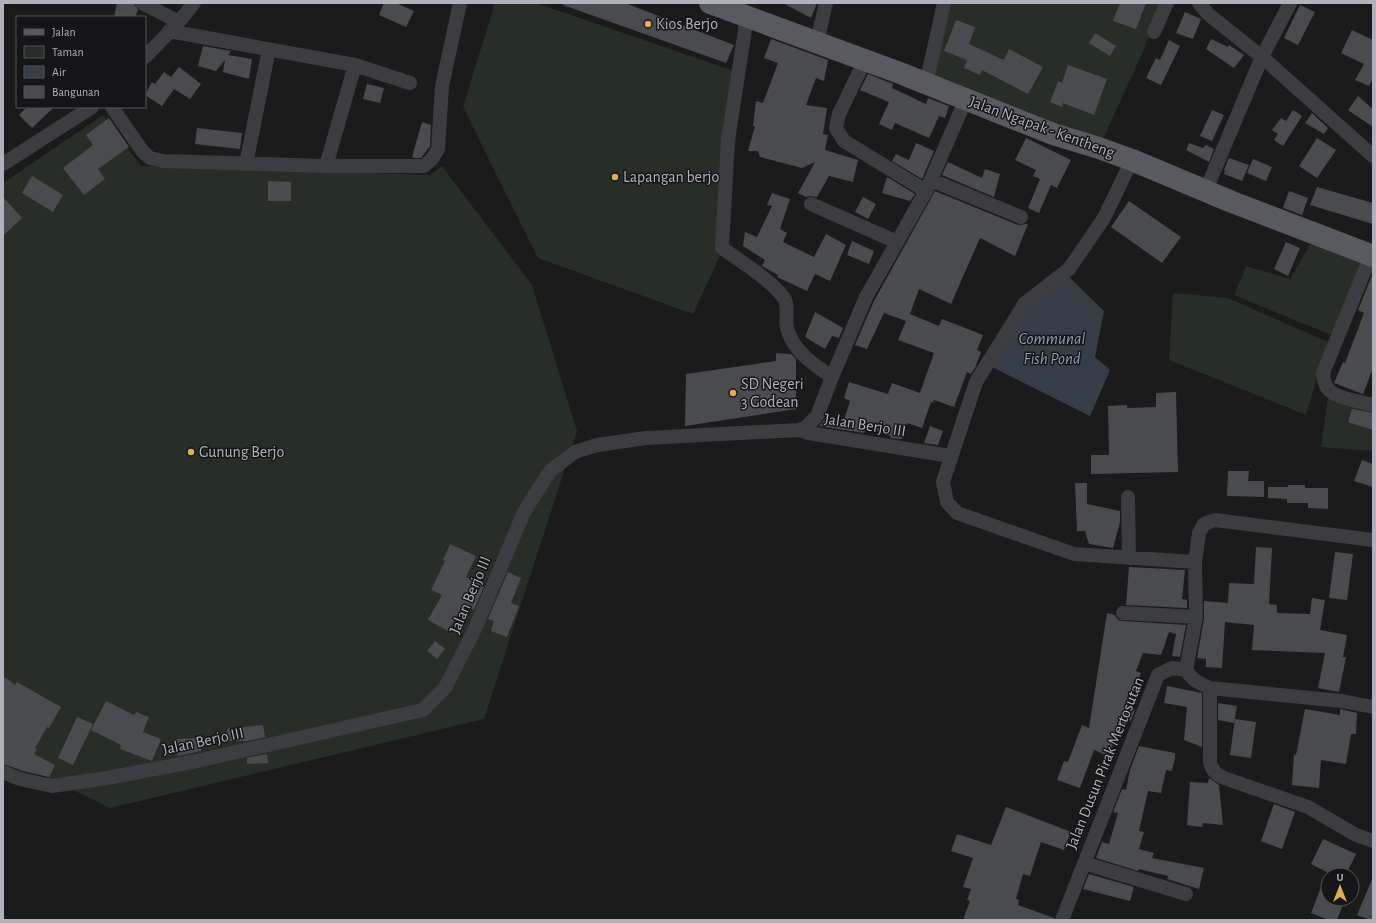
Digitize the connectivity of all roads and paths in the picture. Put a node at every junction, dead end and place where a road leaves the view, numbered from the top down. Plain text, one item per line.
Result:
1 (142, 3) edge
2 (194, 3) edge
3 (460, 3) edge
4 (710, 3) edge
5 (826, 3) edge
6 (944, 3) edge
7 (1167, 3) edge
8 (1199, 3) edge
9 (1290, 3) edge
10 (747, 17) junction
11 (174, 26) junction
12 (1154, 32) dead end
13 (817, 42) junction
14 (269, 49) junction
15 (146, 56) edge
16 (1262, 57) junction
17 (865, 60) junction
18 (354, 65) junction
19 (410, 83) dead end
20 (926, 84) junction
21 (966, 100) junction
22 (90, 108) edge
23 (113, 108) edge
24 (1373, 156) edge
25 (1132, 160) junction
26 (3, 164) edge
27 (246, 164) junction
28 (326, 166) junction
29 (928, 185) junction
30 (1205, 192) junction
31 (810, 204) dead end
32 (1021, 217) dead end
33 (897, 242) junction
34 (1372, 255) edge
35 (832, 377) junction
36 (1373, 405) edge
37 (799, 430) junction
38 (950, 456) junction
39 (1128, 497) dead end
40 (1373, 540) edge
41 (1129, 558) junction
42 (1195, 562) junction
43 (1122, 613) dead end
44 (1196, 617) junction
45 (1186, 670) junction
46 (1210, 688) junction
47 (1373, 707) edge
48 (3, 772) edge
49 (1373, 840) edge
50 (1084, 864) junction
51 (1186, 894) dead end
52 (1062, 920) edge

1 - 11 street
2 - 11 street
3 - 28 street
4 - 10 main road, Jalan Ngapak - Kentheng
5 - 13 street
6 - 20 street
7 - 12 street
8 - 16 street
9 - 16 street
10 - 13 main road, Jalan Ngapak - Kentheng
10 - 35 street
11 - 14 street
11 - 15 street
13 - 17 main road, Jalan Ngapak - Kentheng
14 - 18 street
14 - 27 street
16 - 24 street
16 - 30 street
17 - 20 main road, Jalan Ngapak - Kentheng
17 - 29 street
18 - 19 street
18 - 28 street
20 - 21 main road, Jalan Ngapak - Kentheng
21 - 25 main road, Jalan Ngapak - Kentheng
21 - 29 street
22 - 26 street
23 - 27 street
25 - 30 main road, Jalan Ngapak - Kentheng
25 - 38 street
27 - 28 street
29 - 32 street
29 - 33 street
30 - 34 main road, Jalan Ngapak - Kentheng
31 - 33 street
33 - 35 street
34 - 36 street
35 - 37 street
37 - 38 street, Jalan Berjo III
37 - 48 street, Jalan Berjo III
38 - 41 street
39 - 41 street
40 - 42 street
41 - 42 street
42 - 44 street
43 - 44 street
44 - 45 street
45 - 46 street
45 - 50 street, Jalan Dusun Pirak Mertosutan
46 - 47 street
46 - 49 street
50 - 51 street
50 - 52 street, Jalan Dusun Pirak Mertosutan

